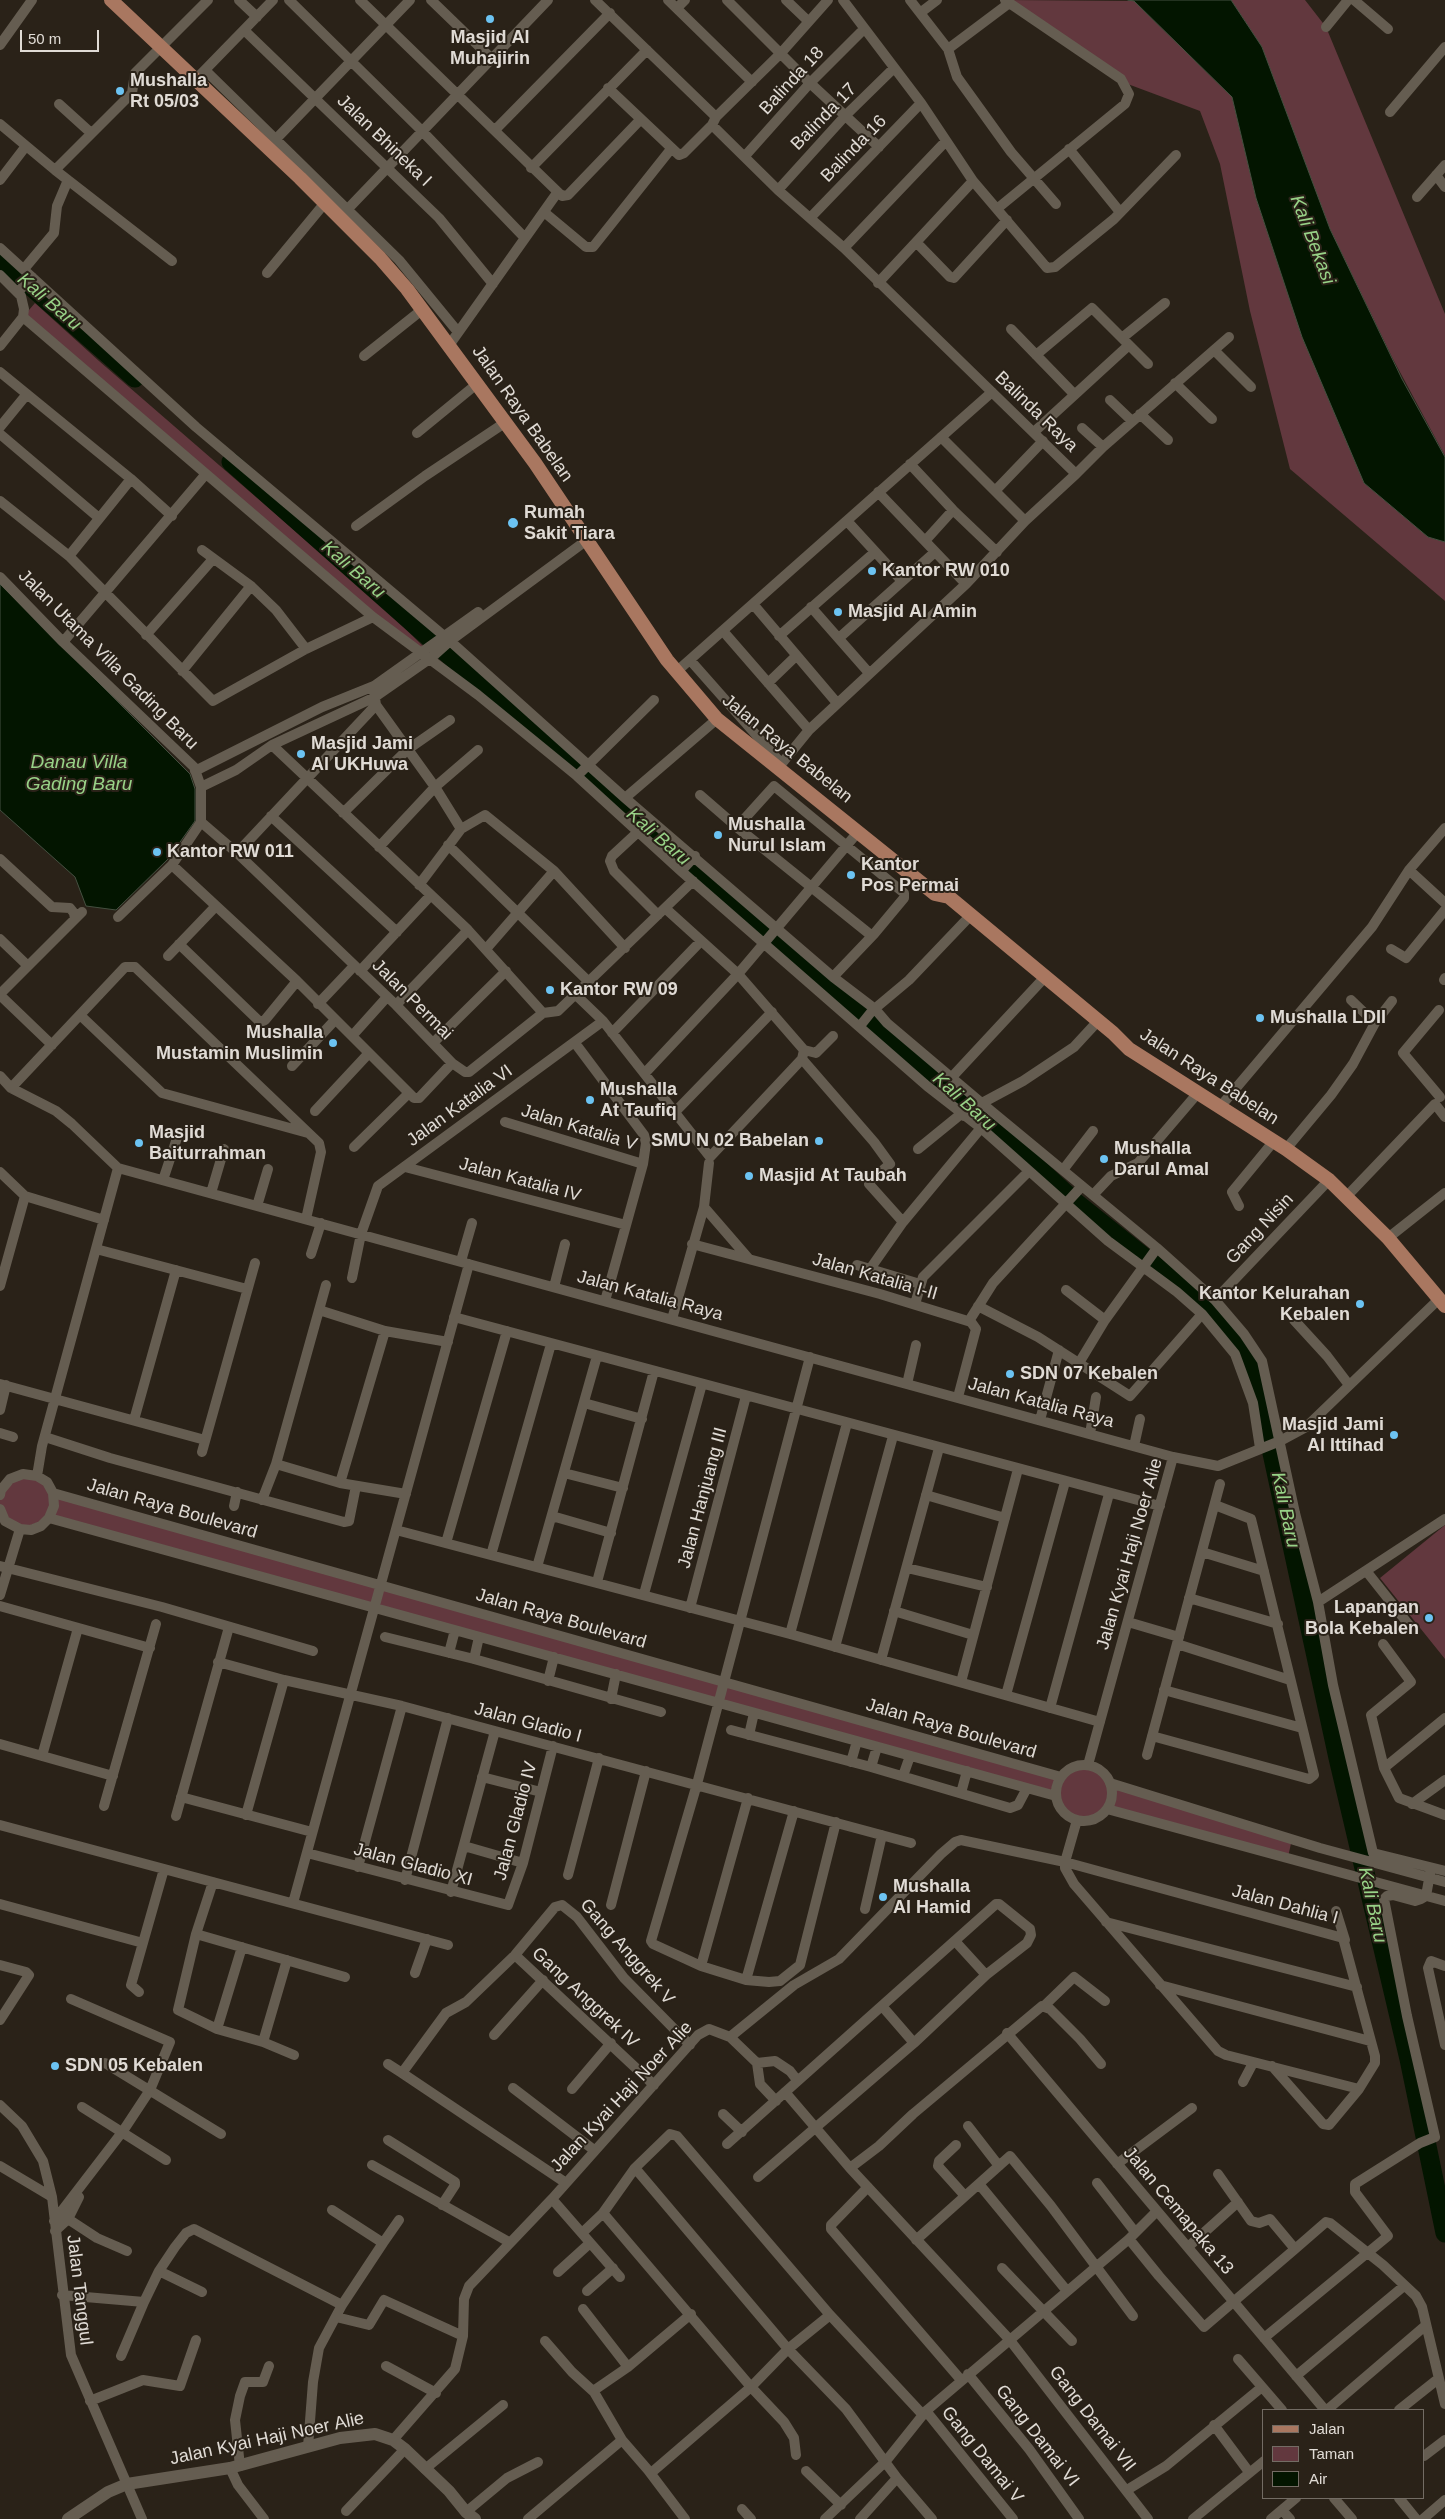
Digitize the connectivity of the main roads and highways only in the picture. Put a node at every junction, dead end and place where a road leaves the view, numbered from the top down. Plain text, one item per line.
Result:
1 (111, 0) edge
2 (1442, 1302) edge

1 - 2 main road, Jalan Raya Babelan

